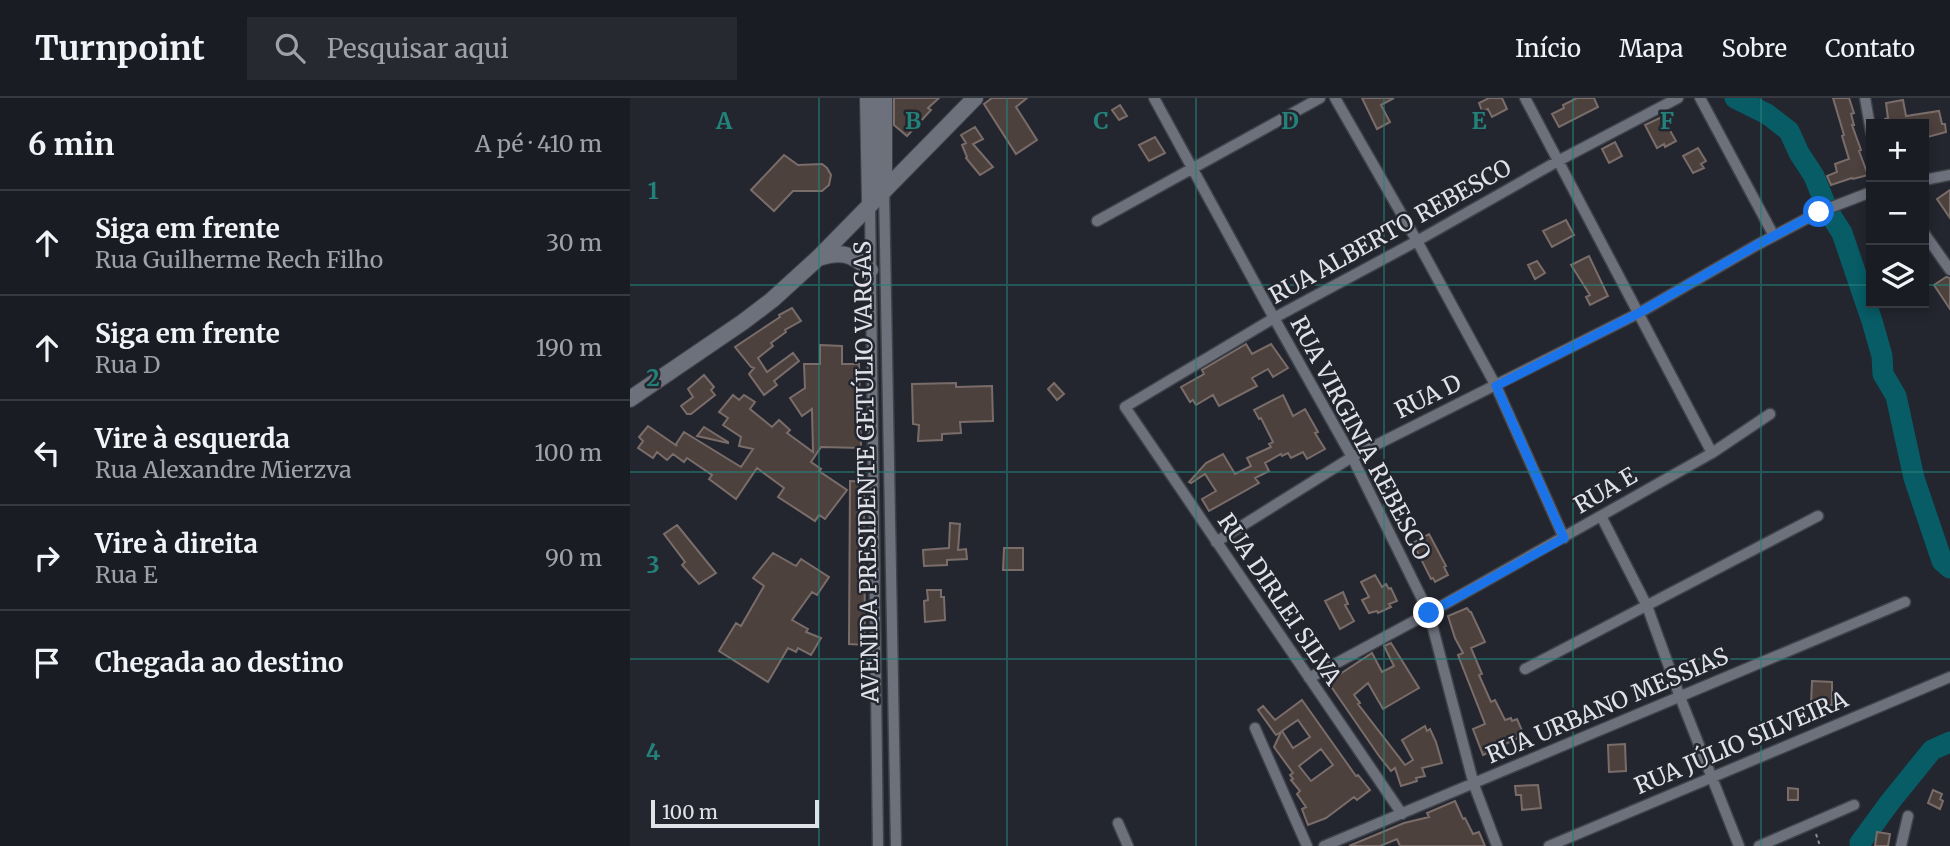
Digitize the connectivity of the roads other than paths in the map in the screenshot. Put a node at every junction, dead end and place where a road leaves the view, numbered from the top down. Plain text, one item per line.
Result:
1 (868, 98) edge
2 (884, 98) edge
3 (975, 98) edge
4 (1154, 98) edge
5 (1320, 98) edge
6 (1335, 98) edge
7 (1525, 98) edge
8 (1678, 98) edge
9 (1700, 98) edge
10 (1865, 98) edge
11 (1869, 119) edge
12 (1558, 162) junction
13 (1194, 167) junction
14 (1950, 175) edge
15 (1929, 179) edge
16 (884, 189) junction
17 (1866, 194) edge
18 (870, 204) junction
19 (1097, 221) dead end
20 (1774, 236) junction
21 (1929, 240) edge
22 (1417, 241) junction
23 (818, 258) junction
24 (870, 270) junction
25 (1950, 270) edge
26 (1639, 313) junction
27 (1274, 318) junction
28 (1496, 386) junction
29 (630, 399) edge
30 (1125, 407) joint
31 (1770, 414) dead end
32 (873, 439) junction
33 (888, 439) junction
34 (1712, 453) junction
35 (1352, 457) junction
36 (1601, 516) junction
37 (1818, 516) dead end
38 (1564, 538) junction
39 (1216, 542) junction
40 (1905, 602) dead end
41 (1647, 606) junction
42 (1429, 613) junction
43 (1525, 669) dead end
44 (1950, 677) edge
45 (1309, 678) junction
46 (1680, 696) junction
47 (1255, 728) dead end
48 (1712, 777) junction
49 (1474, 785) junction
50 (1854, 805) dead end
51 (1402, 814) junction
52 (1908, 816) dead end
53 (1118, 823) dead end
54 (878, 846) edge
55 (896, 846) edge
56 (1128, 846) edge
57 (1307, 846) edge
58 (1324, 846) edge
59 (1497, 846) edge
60 (1549, 846) edge
61 (1739, 846) edge
62 (1759, 846) edge
63 (1901, 846) edge

1 - 18 main road, AVENIDA PRESIDENTE GETÚLIO VARGAS
2 - 16 main road, AVENIDA PRESIDENTE GETÚLIO VARGAS
3 - 16 main road
4 - 13 street, RUA VIRGINIA REBESCO
5 - 13 street
6 - 22 street
7 - 12 street
8 - 12 street, RUA ALBERTO REBESCO
9 - 20 street
10 - 11 street
12 - 22 street, RUA ALBERTO REBESCO
12 - 26 street
13 - 19 street
13 - 27 street, RUA VIRGINIA REBESCO
14 - 15 street
16 - 18 main road
16 - 33 street, AVENIDA PRESIDENTE GETÚLIO VARGAS
17 - 20 street, RUA D
18 - 23 main road
18 - 24 street, AVENIDA PRESIDENTE GETÚLIO VARGAS
20 - 26 street, RUA D
21 - 25 street
22 - 27 street, RUA ALBERTO REBESCO
22 - 28 street
23 - 24 main road
23 - 29 main road
24 - 32 street, AVENIDA PRESIDENTE GETÚLIO VARGAS
26 - 28 street, RUA D
26 - 34 street
27 - 30 street, RUA ALBERTO REBESCO
27 - 35 street, RUA VIRGINIA REBESCO
28 - 35 street, RUA D
28 - 38 street
30 - 39 street, RUA DIRLEI SILVA
31 - 34 street, RUA E
32 - 33 street
32 - 54 street, AVENIDA PRESIDENTE GETÚLIO VARGAS
33 - 55 street, AVENIDA PRESIDENTE GETÚLIO VARGAS
34 - 36 street, RUA E
35 - 39 street, RUA D
35 - 42 street, RUA VIRGINIA REBESCO
36 - 38 street, RUA E
36 - 41 street
37 - 41 street
38 - 42 street, RUA E
39 - 45 street, RUA DIRLEI SILVA
40 - 46 street, RUA URBANO MESSIAS
41 - 43 street
41 - 46 street
42 - 45 street, RUA E
42 - 49 street, RUA VIRGINIA REBESCO
44 - 48 street, RUA JÚLIO SILVEIRA
45 - 51 street, RUA DIRLEI SILVA
46 - 48 street
46 - 49 street, RUA URBANO MESSIAS
47 - 57 street
48 - 60 street, RUA JÚLIO SILVEIRA
48 - 61 street
49 - 51 street, RUA URBANO MESSIAS
49 - 59 street, RUA VIRGINIA REBESCO
50 - 62 street
51 - 58 street, RUA URBANO MESSIAS
52 - 63 street
53 - 56 street

